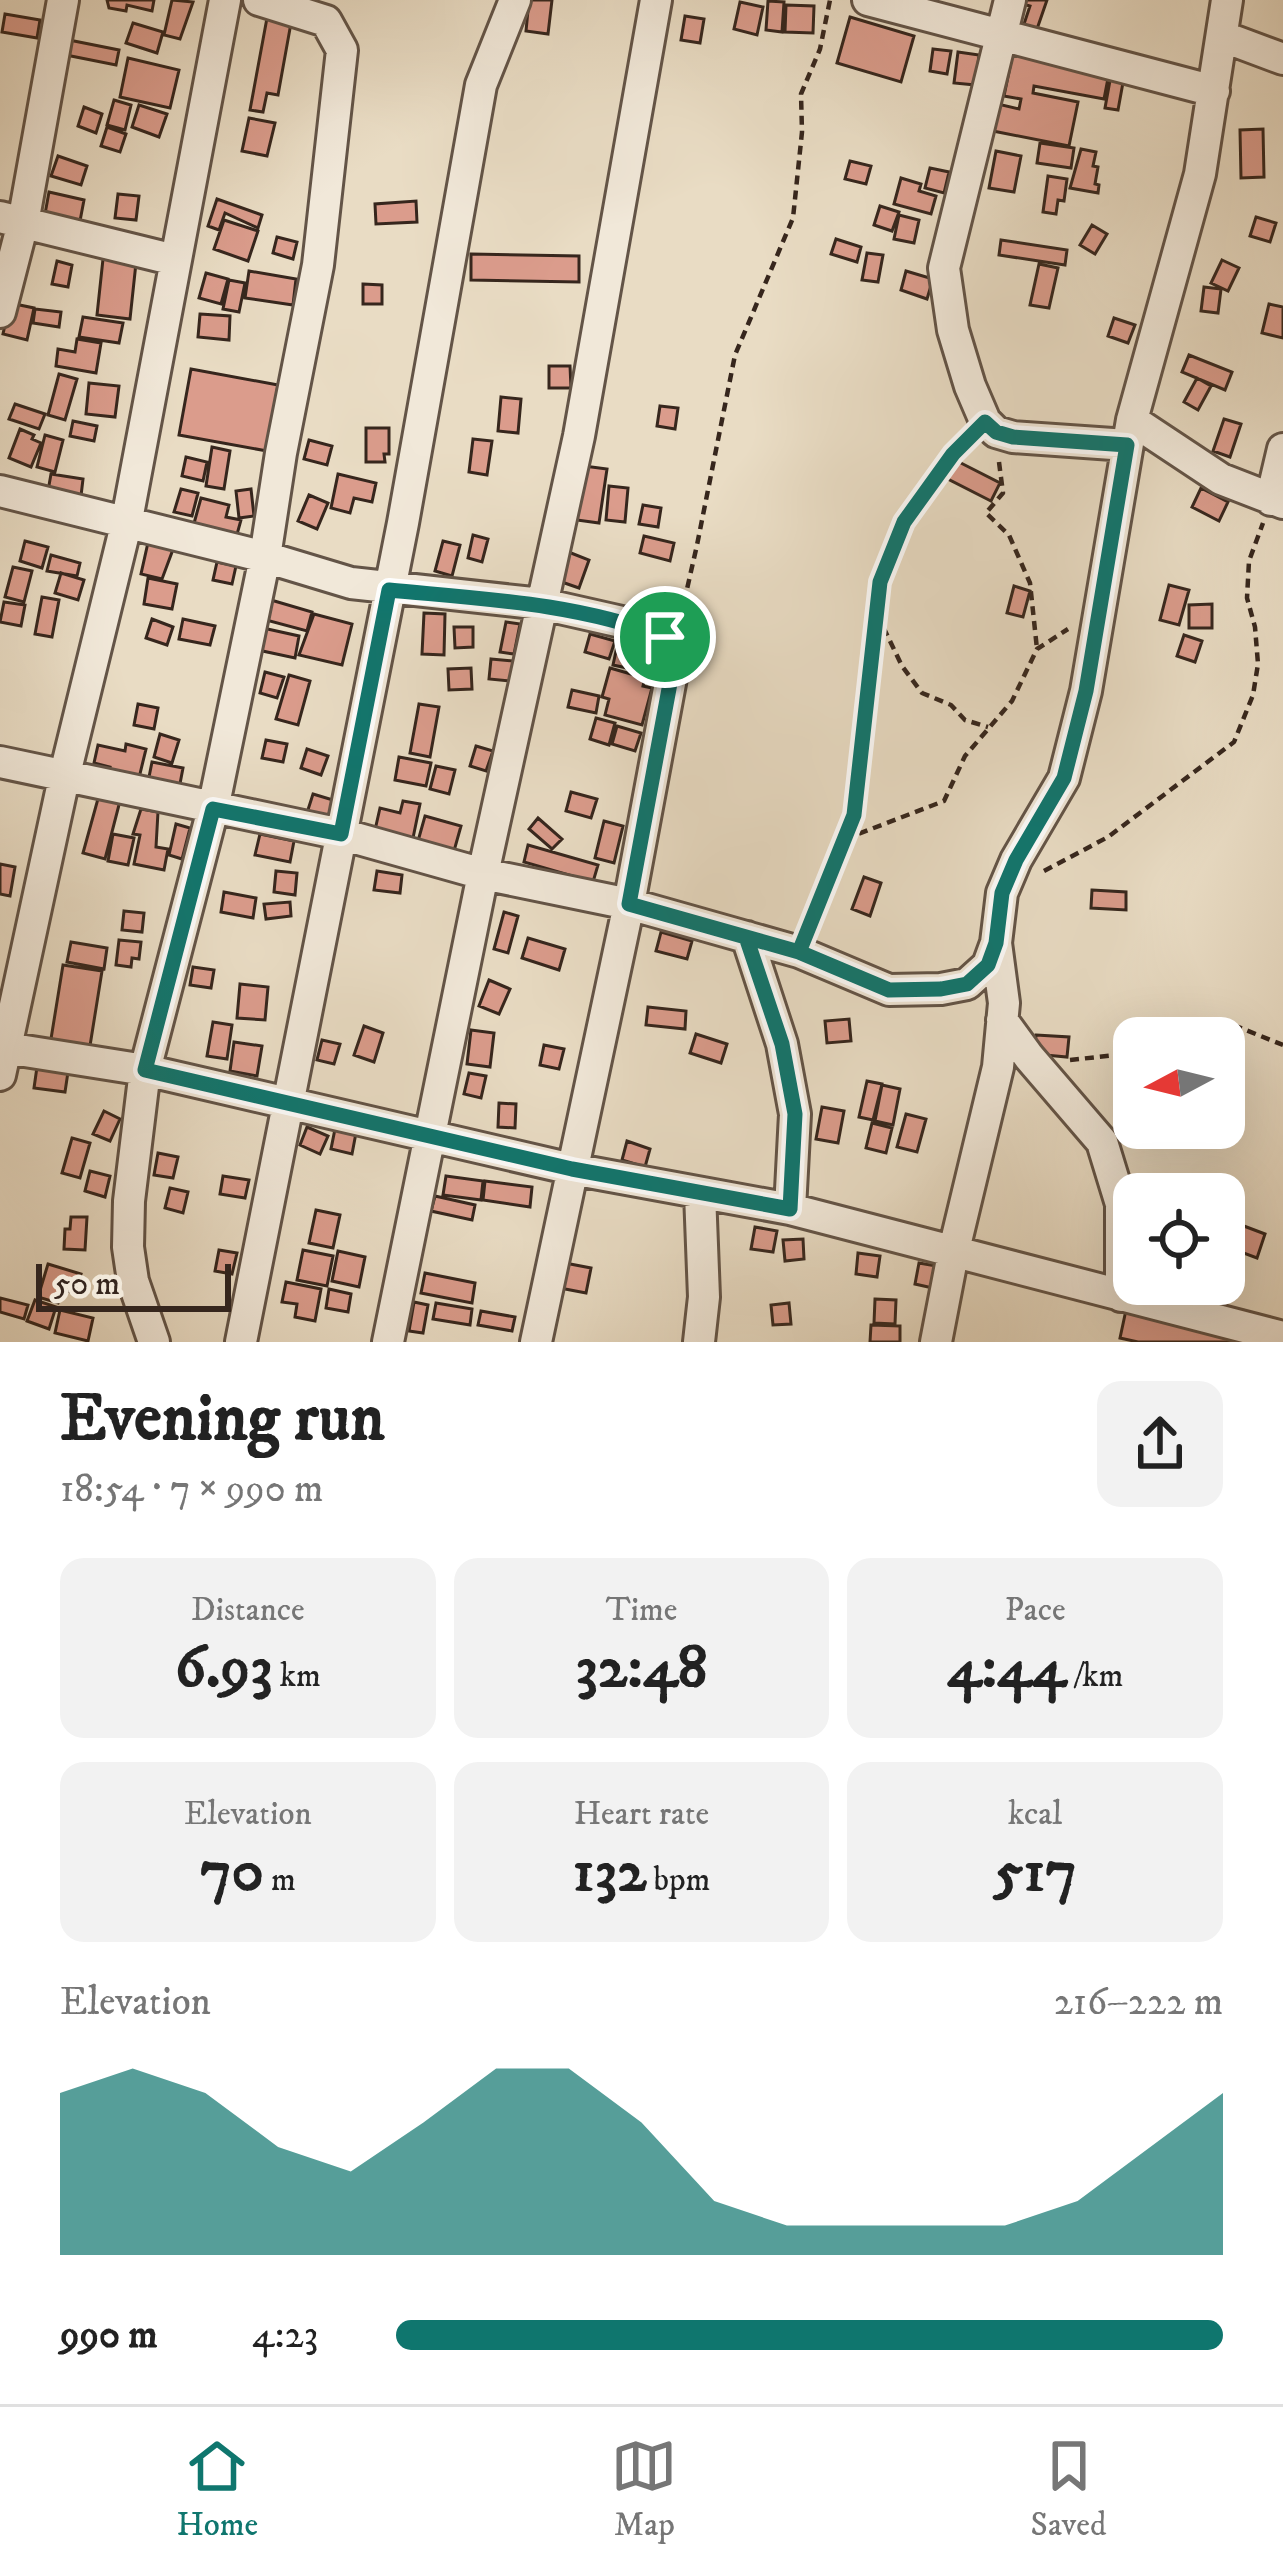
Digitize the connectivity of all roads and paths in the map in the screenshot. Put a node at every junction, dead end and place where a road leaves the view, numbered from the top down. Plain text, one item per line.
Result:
1 (63, 0) edge
2 (225, 0) edge
3 (259, 0) edge
4 (515, 0) edge
5 (656, 0) edge
6 (830, 0) edge
7 (868, 0) edge
8 (1010, 0) edge
9 (1227, 0) edge
10 (1000, 36) junction
11 (1224, 37) junction
12 (1283, 59) edge
13 (1214, 91) junction
14 (12, 220) edge
15 (175, 260) junction
16 (0, 312) edge
17 (985, 422) junction
18 (1130, 432) junction
19 (1283, 449) edge
20 (997, 458) dead end
21 (0, 491) edge
22 (1277, 502) edge
23 (126, 525) junction
24 (265, 557) junction
25 (389, 590) junction
26 (542, 604) junction
27 (1099, 609) junction
28 (876, 612) junction
29 (665, 637) junction
30 (1037, 649) junction
31 (988, 727) junction
32 (0, 762) edge
33 (64, 778) junction
34 (213, 809) junction
35 (341, 834) junction
36 (844, 839) junction
37 (1044, 871) dead end
38 (483, 874) junction
39 (629, 904) junction
40 (746, 937) junction
41 (996, 943) junction
42 (799, 952) junction
43 (1003, 1020) junction
44 (1245, 1029) edge
45 (1283, 1045) edge
46 (1113, 1055) edge
47 (2, 1056) edge
48 (1029, 1057) junction
49 (145, 1070) junction
50 (289, 1101) junction
51 (432, 1133) junction
52 (572, 1169) junction
53 (1113, 1178) edge
54 (700, 1192) junction
55 (790, 1209) junction
56 (953, 1254) junction
57 (1113, 1294) edge
58 (1157, 1305) edge
59 (1283, 1336) edge
60 (150, 1340) edge
61 (241, 1342) edge
62 (388, 1342) edge
63 (536, 1342) edge
64 (699, 1342) edge
65 (936, 1342) edge

1 - 14 street
2 - 15 street
3 - 24 street
4 - 25 street
5 - 26 street
6 - 29 path
7 - 10 street
8 - 10 street
9 - 11 street
10 - 13 street
10 - 17 street
11 - 12 street
11 - 13 street
13 - 18 street
14 - 15 street
14 - 16 street
15 - 23 street
17 - 18 street
17 - 28 path
18 - 22 street
18 - 27 street
19 - 22 street
20 - 30 path
21 - 23 street
22 - 37 path
23 - 24 street
23 - 33 street
24 - 25 street
24 - 34 street
25 - 26 street
25 - 35 street
26 - 29 street
26 - 38 street
27 - 30 path
27 - 41 street
28 - 31 path
28 - 36 path
29 - 39 street
30 - 31 path
31 - 36 path
32 - 33 street
33 - 34 street
33 - 47 street
34 - 35 street
34 - 49 street
35 - 38 street
35 - 50 street
36 - 42 path
38 - 39 street
38 - 51 street
39 - 40 street
39 - 52 street
40 - 42 street
40 - 55 street
41 - 42 street
41 - 43 street
43 - 48 street
43 - 56 street
44 - 45 path
46 - 48 path
47 - 49 street
48 - 53 street
49 - 50 street
49 - 60 street
50 - 51 street
50 - 61 street
51 - 52 street
51 - 62 street
52 - 54 street
52 - 63 street
54 - 55 street
54 - 64 street
55 - 56 street
56 - 57 street
56 - 65 street
58 - 59 street

